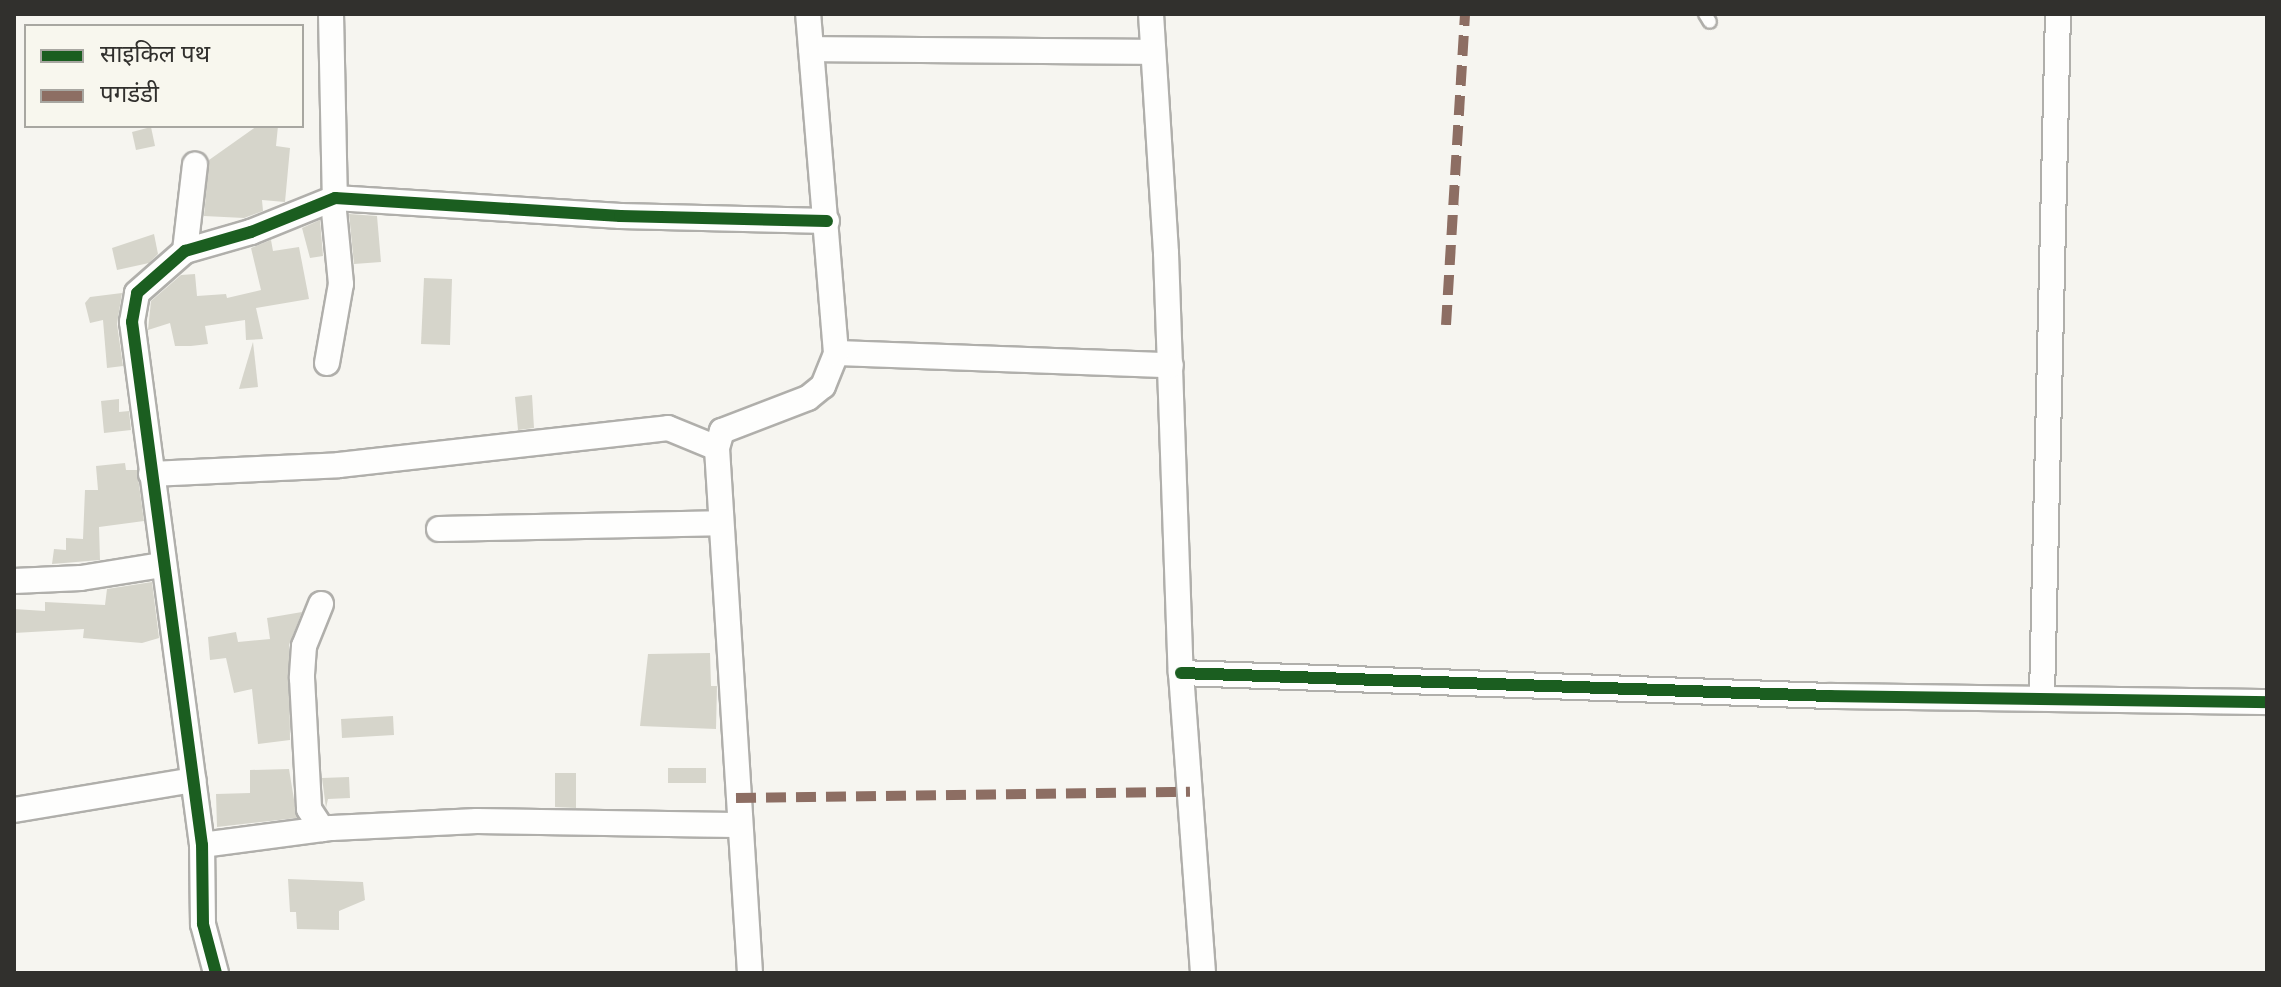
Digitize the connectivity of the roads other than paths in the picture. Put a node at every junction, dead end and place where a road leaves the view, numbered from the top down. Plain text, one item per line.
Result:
1 (331, 14) edge
2 (808, 14) edge
3 (1151, 14) edge
4 (2058, 14) edge
5 (811, 49) junction
6 (1153, 52) junction
7 (195, 165) dead end
8 (334, 199) junction
9 (827, 221) junction
10 (185, 251) junction
11 (836, 353) junction
12 (327, 363) dead end
13 (1171, 365) junction
14 (717, 448) junction
15 (151, 474) junction
16 (718, 523) junction
17 (439, 529) dead end
18 (161, 565) junction
19 (14, 581) edge
20 (321, 604) dead end
21 (1181, 673) junction
22 (2042, 696) junction
23 (2267, 702) edge
24 (194, 780) junction
25 (14, 810) edge
26 (737, 825) junction
27 (322, 829) junction
28 (202, 845) junction
29 (216, 973) edge
30 (750, 973) edge
31 (1203, 973) edge

1 - 8 street
2 - 5 street
3 - 6 street
4 - 22 street
5 - 6 street
5 - 9 street
6 - 13 street
7 - 10 street
8 - 9 street
8 - 10 street
8 - 12 street
9 - 11 street
10 - 15 street
11 - 13 street
11 - 14 street
13 - 21 street
14 - 15 street
14 - 16 street
15 - 18 street
16 - 17 street
16 - 26 street
18 - 19 street
18 - 24 street
20 - 27 street
21 - 22 street
21 - 31 street
22 - 23 street
24 - 25 street
24 - 28 street
26 - 27 street
26 - 30 street
27 - 28 street
28 - 29 street

